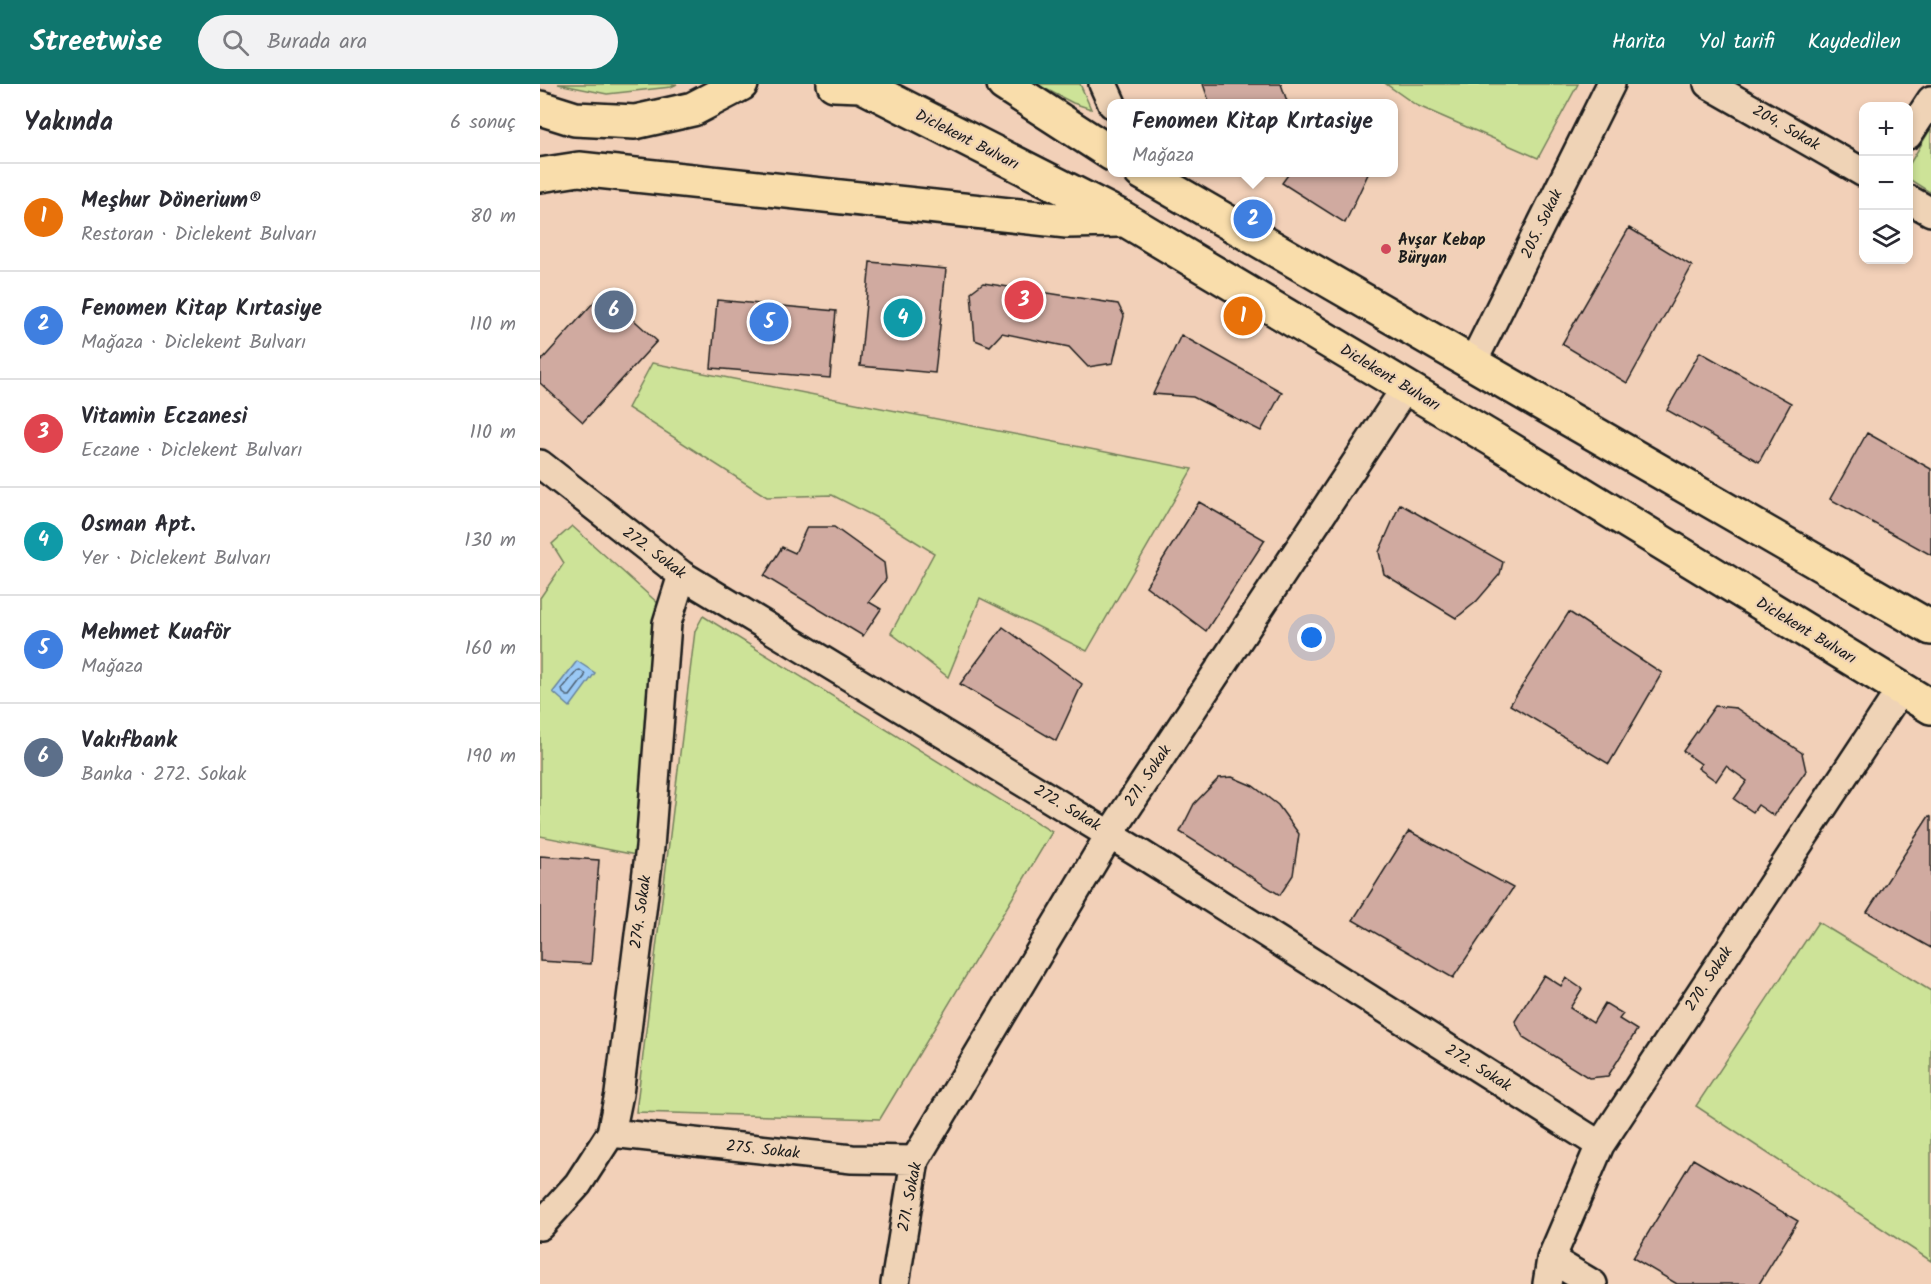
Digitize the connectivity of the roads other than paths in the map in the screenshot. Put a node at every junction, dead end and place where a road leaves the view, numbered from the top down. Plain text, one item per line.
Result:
1 (741, 84) edge
2 (852, 84) edge
3 (1004, 84) edge
4 (1103, 84) edge
5 (1611, 84) edge
6 (1708, 84) edge
7 (1110, 99) edge
8 (1931, 100) edge
9 (540, 108) edge
10 (575, 119) junction
11 (1913, 127) edge
12 (540, 136) edge
13 (1107, 151) edge
14 (1859, 170) edge
15 (540, 175) edge
16 (1148, 177) edge
17 (1913, 202) edge
18 (1931, 212) edge
19 (1125, 220) junction
20 (1472, 364) junction
21 (1406, 387) junction
22 (540, 464) edge
23 (682, 575) junction
24 (1931, 628) edge
25 (1901, 689) junction
26 (1931, 707) edge
27 (1110, 834) junction
28 (610, 1133) junction
29 (1600, 1145) junction
30 (915, 1160) junction
31 (540, 1226) edge
32 (1549, 1272) edge
33 (895, 1284) edge
34 (1593, 1284) edge

1 - 10 main road
2 - 19 main road, Diclekent Bulvarı
3 - 13 main road
4 - 7 street
5 - 20 street, 205. Sokak
6 - 14 street, 204. Sokak
8 - 11 street
9 - 10 main road
10 - 12 main road
15 - 19 main road
16 - 20 main road
17 - 18 street
19 - 21 main road, Diclekent Bulvarı
20 - 24 main road
21 - 25 main road, Diclekent Bulvarı
21 - 27 street, 271. Sokak
22 - 23 street, 272. Sokak
23 - 27 street, 272. Sokak
23 - 28 street, 274. Sokak
25 - 26 main road, Diclekent Bulvarı
25 - 29 street, 270. Sokak
27 - 29 street, 272. Sokak
27 - 30 street, 271. Sokak
28 - 30 street, 275. Sokak
28 - 31 street, 274. Sokak
29 - 32 street, 270. Sokak
30 - 33 street, 271. Sokak
32 - 34 street

